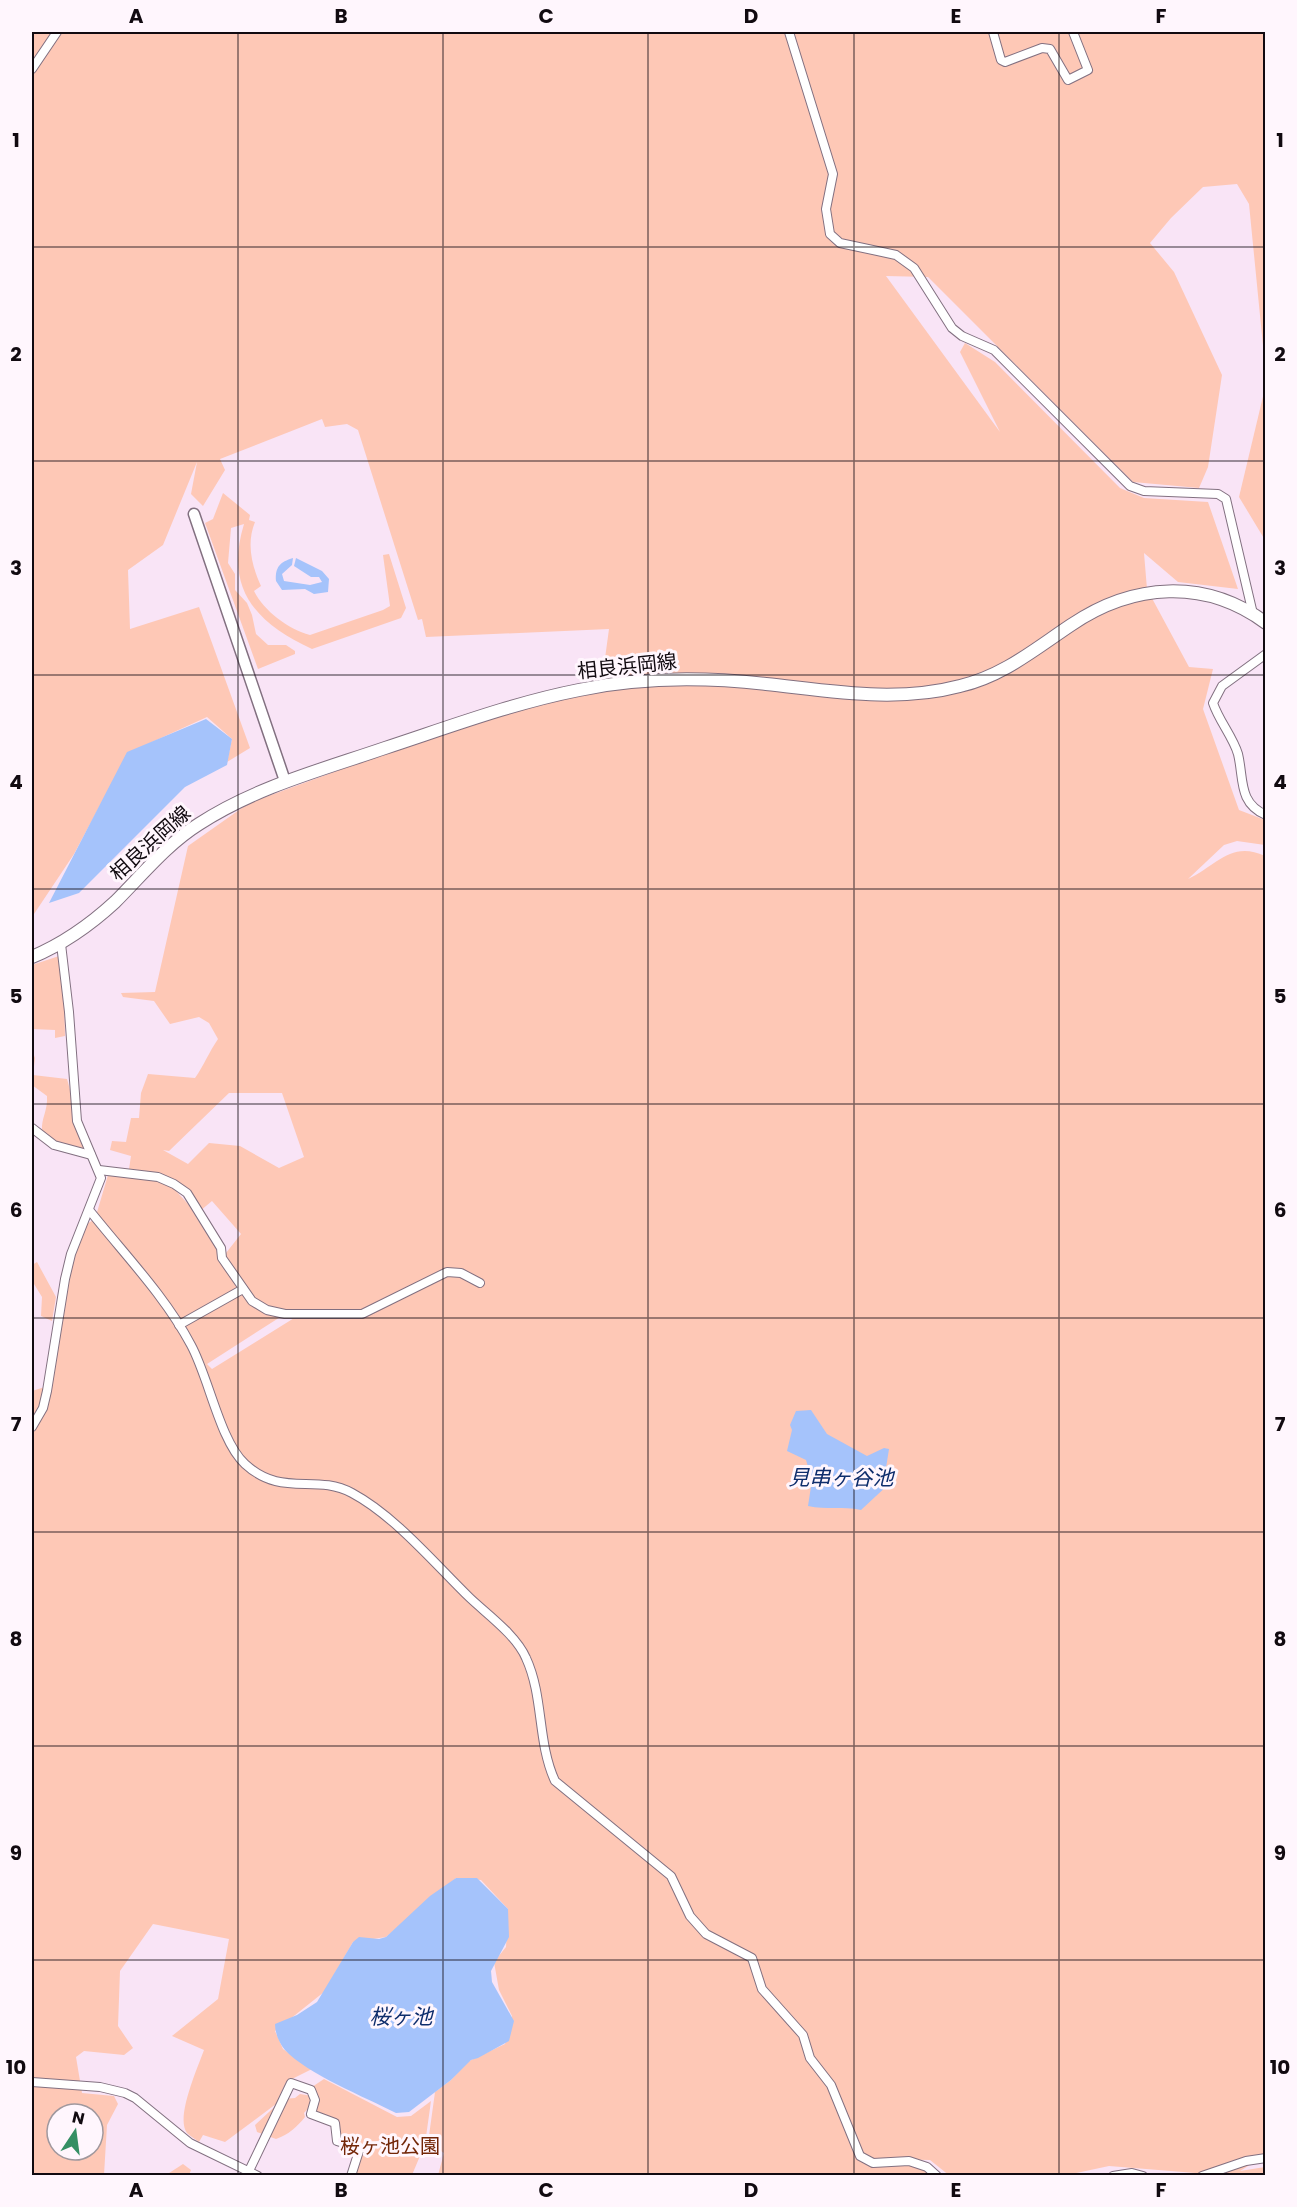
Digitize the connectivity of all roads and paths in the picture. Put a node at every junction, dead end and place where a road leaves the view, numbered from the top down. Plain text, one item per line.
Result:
1 (57, 32) edge
2 (789, 32) edge
3 (993, 32) edge
4 (1073, 32) edge
5 (32, 69) edge
6 (194, 514) dead end
7 (1253, 614) junction
8 (1266, 623) edge
9 (1266, 654) edge
10 (285, 781) junction
11 (1266, 815) edge
12 (61, 944) junction
13 (32, 957) edge
14 (32, 1128) edge
15 (91, 1155) junction
16 (99, 1170) junction
17 (90, 1211) junction
18 (480, 1283) dead end
19 (243, 1289) junction
20 (179, 1325) junction
21 (32, 1427) edge
22 (32, 2082) edge
23 (1266, 2158) edge
24 (251, 2174) edge
25 (351, 2175) edge
26 (937, 2175) edge
27 (1113, 2175) edge
28 (1143, 2175) edge
29 (1202, 2175) edge

1 - 5 street
2 - 7 street
3 - 4 street
6 - 10 street
7 - 8 main road, 相良浜岡線
7 - 10 main road, 相良浜岡線
9 - 11 street
10 - 12 main road, 相良浜岡線
12 - 13 main road, 相良浜岡線
12 - 15 street
14 - 15 street
15 - 16 street
16 - 17 street
16 - 19 street
17 - 20 street
17 - 21 street
18 - 19 street
19 - 20 street
20 - 26 street
22 - 24 street
23 - 29 street
24 - 25 street
27 - 28 street

